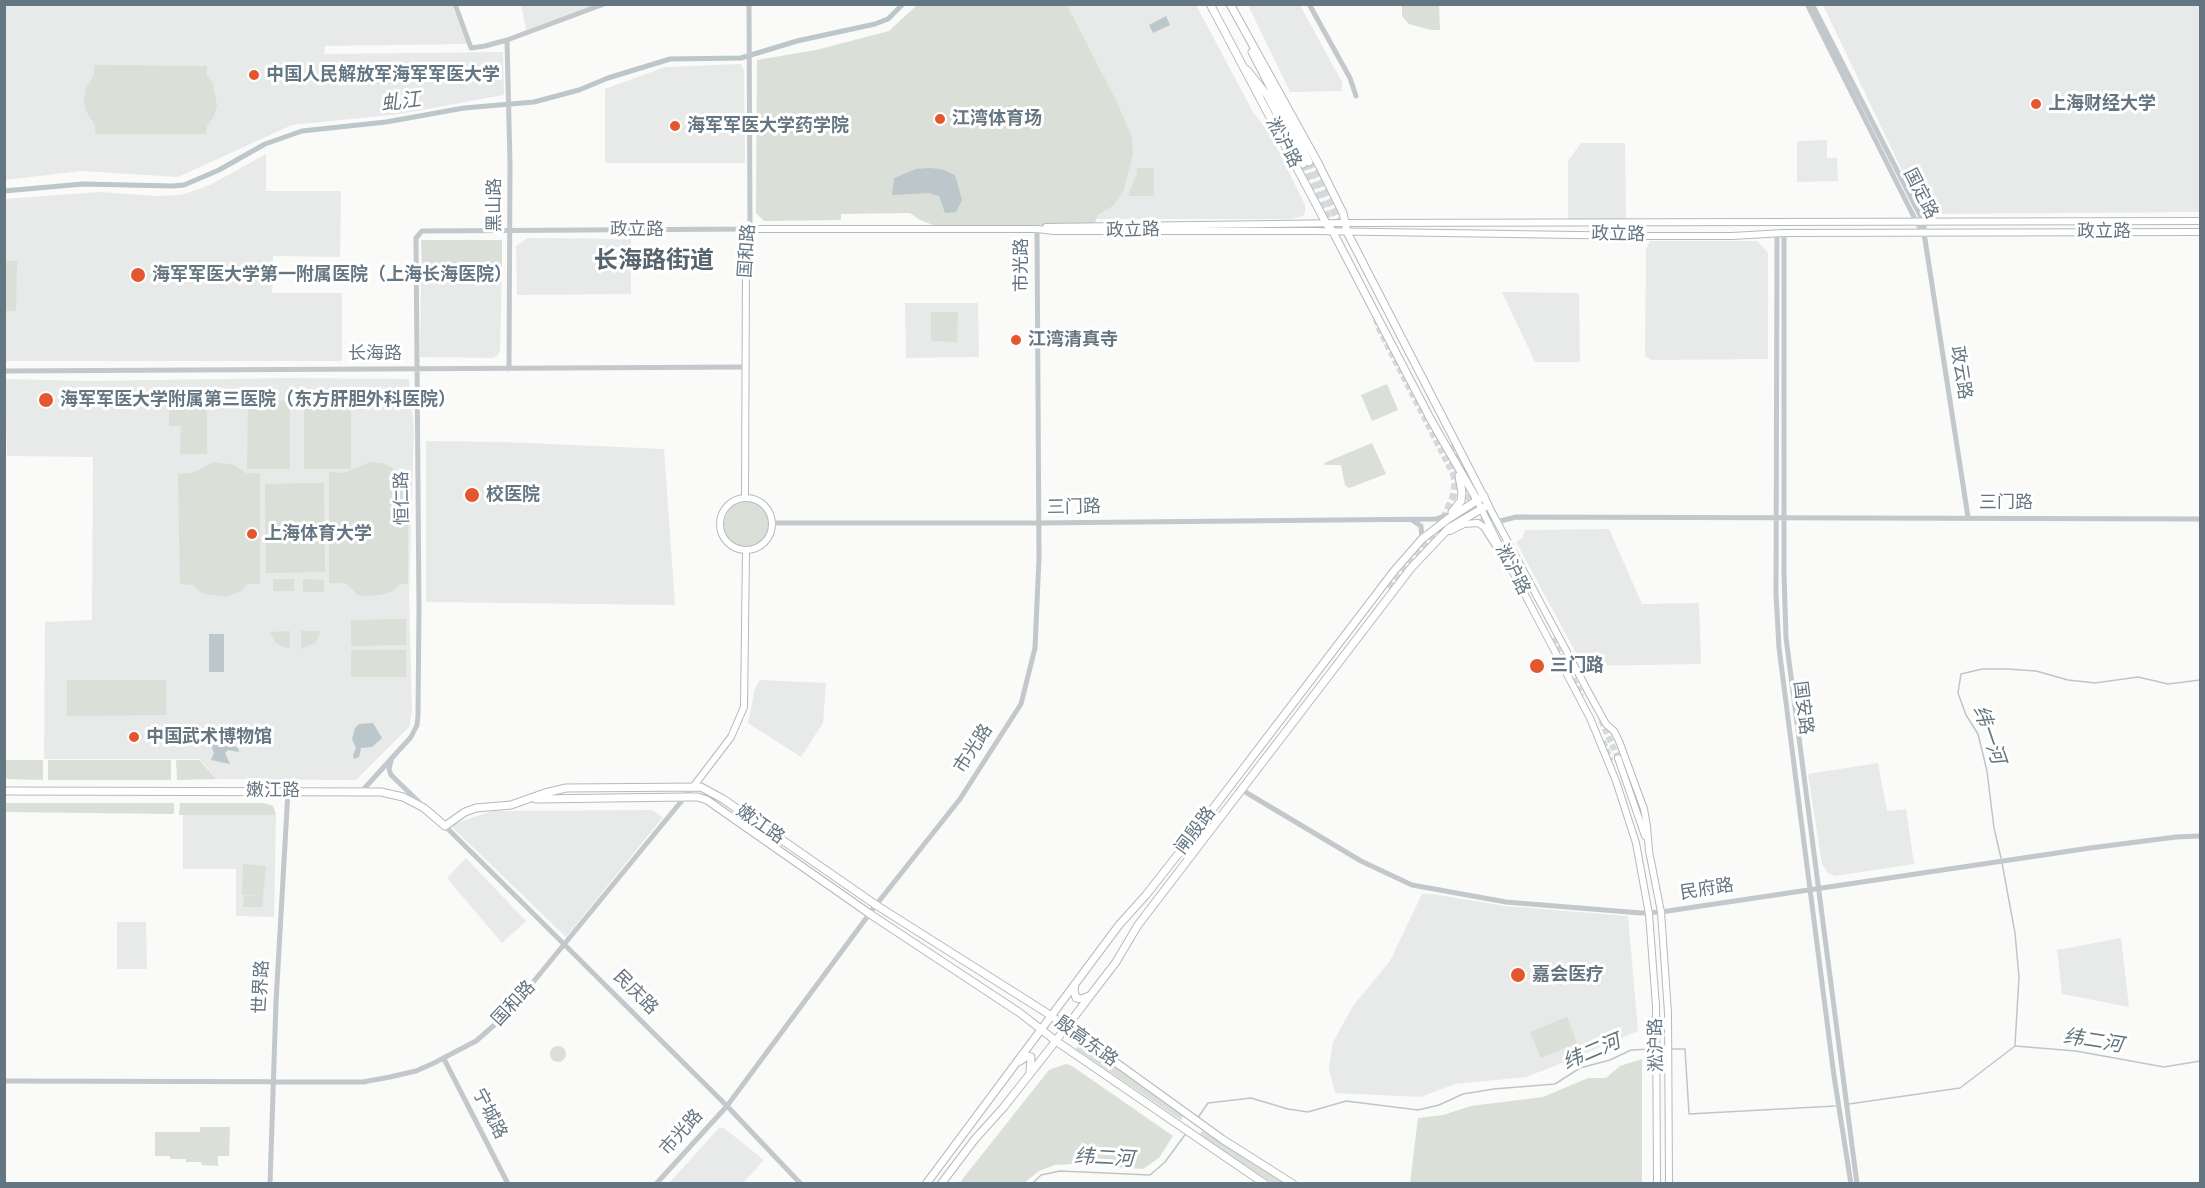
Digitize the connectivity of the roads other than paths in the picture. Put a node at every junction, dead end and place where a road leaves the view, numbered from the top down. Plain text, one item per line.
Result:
1 (455, 4) edge
2 (604, 4) edge
3 (749, 4) edge
4 (1210, 4) edge
5 (1230, 4) edge
6 (1309, 4) edge
7 (1807, 4) edge
8 (1812, 4) edge
9 (1234, 13) junction
10 (507, 40) junction
11 (1236, 53) junction
12 (1356, 96) dead end
13 (2200, 221) edge
14 (1326, 223) junction
15 (1346, 223) junction
16 (1920, 223) junction
17 (1037, 229) junction
18 (510, 230) junction
19 (750, 230) junction
20 (1334, 232) junction
21 (1347, 232) junction
22 (2200, 232) edge
23 (1780, 233) junction
24 (1924, 233) junction
25 (418, 234) joint
26 (746, 367) junction
27 (416, 369) junction
28 (509, 369) junction
29 (4, 371) edge
30 (1455, 465) junction
31 (745, 498) junction
32 (1480, 498) junction
33 (1485, 506) junction
34 (1460, 511) junction
35 (1445, 517) junction
36 (1968, 517) junction
37 (1777, 518) junction
38 (1785, 518) junction
39 (1410, 519) junction
40 (2200, 519) edge
41 (1497, 521) junction
42 (773, 524) junction
43 (1038, 524) junction
44 (1489, 524) junction
45 (1432, 530) junction
46 (1442, 535) junction
47 (1422, 539) junction
48 (746, 551) junction
49 (1505, 557) junction
50 (1327, 676) junction
51 (1293, 702) junction
52 (1273, 748) junction
53 (1259, 750) junction
54 (394, 755) junction
55 (693, 787) junction
56 (4, 790) edge
57 (1242, 790) junction
58 (288, 791) junction
59 (362, 791) junction
60 (686, 797) junction
61 (525, 801) junction
62 (424, 808) junction
63 (1202, 822) junction
64 (1215, 825) junction
65 (445, 826) junction
66 (2200, 836) edge
67 (1649, 851) junction
68 (1640, 859) junction
69 (1818, 888) junction
70 (1811, 890) junction
71 (876, 905) junction
72 (1661, 912) junction
73 (870, 914) junction
74 (1649, 914) junction
75 (566, 945) junction
76 (1076, 982) junction
77 (1092, 993) junction
78 (1050, 1015) junction
79 (1066, 1027) junction
80 (1040, 1029) junction
81 (1056, 1041) junction
82 (444, 1059) junction
83 (1012, 1068) junction
84 (1029, 1075) junction
85 (274, 1080) junction
86 (4, 1081) edge
87 (1841, 1093) junction
88 (727, 1107) junction
89 (1844, 1115) junction
90 (270, 1184) edge
91 (508, 1184) edge
92 (656, 1184) edge
93 (801, 1184) edge
94 (926, 1184) edge
95 (941, 1184) edge
96 (1264, 1184) edge
97 (1293, 1184) edge
98 (1657, 1184) edge
99 (1668, 1184) edge
100 (1851, 1184) edge
101 (1857, 1184) edge

1 - 10 street
2 - 10 street
3 - 19 street, 国和路
4 - 11 main road, 淞沪路
5 - 9 main road, 淞沪路
6 - 12 street
7 - 16 street, 国定路
8 - 16 street, 国定路
9 - 11 main road
9 - 15 main road, 淞沪路
10 - 18 street, 黑山路
11 - 14 main road, 淞沪路
13 - 16 main road, 政立路
14 - 15 main road, 政立路
14 - 17 main road, 政立路
14 - 20 main road, 淞沪路
15 - 16 main road, 政立路
15 - 21 main road, 淞沪路
16 - 24 street, 国定路
17 - 19 main road, 政立路
17 - 20 main road, 政立路
17 - 43 street, 市光路
18 - 19 street, 政立路
18 - 25 street, 政立路
18 - 28 street, 黑山路
19 - 26 main road, 国和路
20 - 21 main road, 政立路
20 - 30 main road, 淞沪路
21 - 23 main road, 政立路
21 - 32 main road, 淞沪路
22 - 24 main road, 政立路
23 - 24 main road, 政立路
23 - 37 street, 国安路
23 - 38 street, 国安路
24 - 36 street, 政云路
25 - 27 street, 恒仁路
26 - 28 street, 长海路
26 - 31 main road, 国和路
27 - 28 street, 长海路
27 - 29 street, 长海路
27 - 54 street, 恒仁路
30 - 32 main road, 淞沪路
30 - 35 main road
31 - 42 main road
31 - 48 main road
32 - 33 main road, 淞沪路
32 - 34 main road, 闸殷路
33 - 41 main road, 淞沪路
33 - 44 main road, 淞沪路
33 - 46 main road, 闸殷路
34 - 35 street, 三门路
34 - 45 main road, 闸殷路
35 - 39 street, 三门路
35 - 45 main road
36 - 38 street, 三门路
36 - 40 street, 三门路
37 - 38 street, 三门路
37 - 41 street, 三门路
37 - 70 street, 国安路
38 - 69 street, 国安路
39 - 43 street, 三门路
39 - 47 street
41 - 44 street, 三门路
41 - 67 main road, 淞沪路
42 - 43 street, 三门路
42 - 48 main road
43 - 71 street, 市光路
44 - 49 main road, 淞沪路
45 - 47 main road, 闸殷路
46 - 49 main road
46 - 50 main road, 闸殷路
47 - 51 main road, 闸殷路
48 - 55 main road, 国和路
49 - 68 main road, 淞沪路
50 - 51 main road
50 - 52 main road, 闸殷路
51 - 53 main road, 闸殷路
52 - 53 main road
52 - 57 main road, 闸殷路
53 - 63 main road, 闸殷路
54 - 59 street, 恒仁路
54 - 62 street
55 - 60 street, 国和路
55 - 61 main road, 嫩江路
55 - 71 main road, 嫩江路
56 - 58 main road, 嫩江路
57 - 64 main road, 闸殷路
57 - 74 street, 民府路
58 - 59 main road, 嫩江路
58 - 85 street, 世界路
59 - 62 main road, 嫩江路
60 - 61 main road, 嫩江路
60 - 73 main road, 嫩江路
60 - 75 street, 国和路
61 - 65 main road, 嫩江路
62 - 65 main road, 嫩江路
63 - 64 main road
63 - 76 main road, 闸殷路
64 - 77 main road, 闸殷路
65 - 75 street, 民庆路
66 - 69 street, 民府路
67 - 68 main road
67 - 72 main road, 淞沪路
68 - 74 main road, 淞沪路
69 - 70 street, 民府路
69 - 87 street, 国安路
70 - 72 street, 民府路
70 - 87 street, 国安路
71 - 73 street, 市光路
71 - 78 main road, 殷高东路
72 - 74 street, 民府路
72 - 99 main road, 淞沪路
73 - 80 main road, 殷高东路
73 - 88 street, 市光路
74 - 98 main road, 淞沪路
75 - 82 street, 国和路
75 - 88 street, 民庆路
76 - 77 main road
76 - 78 main road, 闸殷路
77 - 79 main road, 闸殷路
78 - 79 main road, 殷高东路
78 - 80 main road, 闸殷路
79 - 81 main road, 闸殷路
79 - 97 main road, 殷高东路
80 - 81 main road, 殷高东路
80 - 83 main road, 闸殷路
81 - 84 main road, 闸殷路
81 - 96 main road, 殷高东路
82 - 85 street, 国和路
82 - 91 street, 宁城路
83 - 84 main road
83 - 94 main road, 闸殷路
84 - 95 main road, 闸殷路
85 - 86 street, 国和路
85 - 90 street, 世界路
87 - 89 street, 国安路
88 - 92 street, 市光路
88 - 93 street, 民庆路
89 - 100 street, 国安路
89 - 101 street, 国安路

